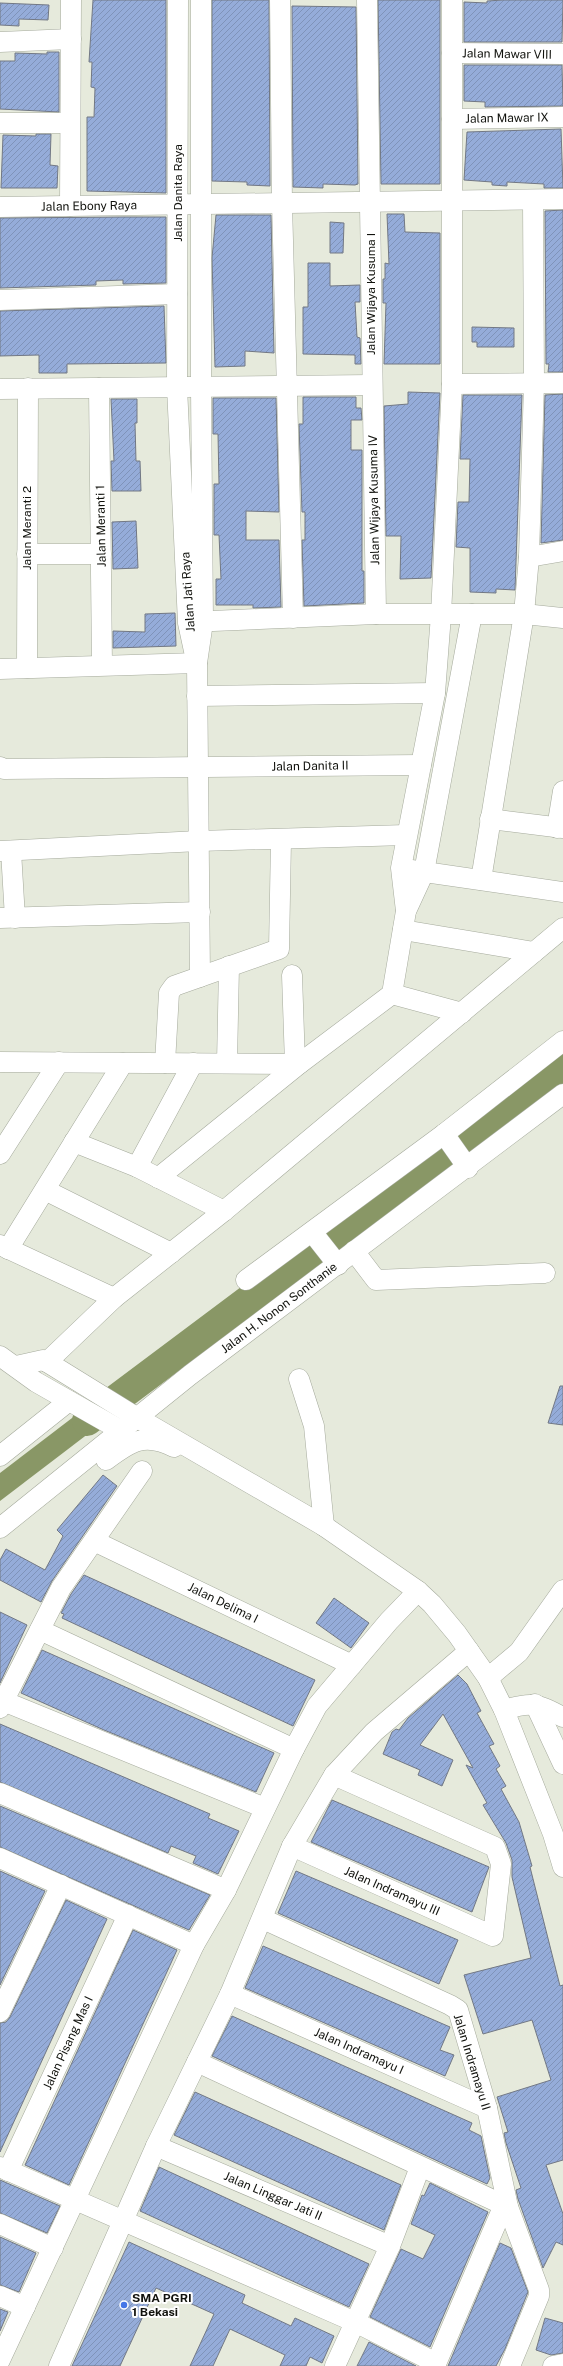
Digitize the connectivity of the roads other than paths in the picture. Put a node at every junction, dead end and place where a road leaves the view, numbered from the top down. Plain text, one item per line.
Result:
1 (71, 0) edge
2 (178, 0) edge
3 (202, 0) edge
4 (280, 0) edge
5 (367, 0) edge
6 (452, 0) edge
7 (71, 39) junction
8 (0, 42) edge
9 (452, 53) junction
10 (563, 54) edge
11 (563, 117) edge
12 (452, 119) junction
13 (0, 123) edge
14 (70, 123) junction
15 (563, 199) edge
16 (533, 200) junction
17 (452, 201) junction
18 (370, 202) junction
19 (282, 203) junction
20 (178, 205) junction
21 (201, 205) junction
22 (70, 206) junction
23 (0, 207) edge
24 (177, 294) junction
25 (0, 300) edge
26 (534, 383) junction
27 (563, 383) edge
28 (452, 384) junction
29 (371, 385) junction
30 (288, 386) junction
31 (177, 387) junction
32 (201, 387) junction
33 (28, 388) junction
34 (99, 388) junction
35 (0, 389) edge
36 (563, 551) edge
37 (27, 554) junction
38 (101, 554) junction
39 (529, 558) junction
40 (376, 614) junction
41 (472, 614) junction
42 (524, 614) junction
43 (441, 615) junction
44 (293, 618) junction
45 (563, 618) edge
46 (196, 622) junction
47 (197, 663) junction
48 (102, 665) junction
49 (27, 668) junction
50 (0, 669) edge
51 (435, 693) junction
52 (197, 696) junction
53 (422, 765) junction
54 (0, 767) edge
55 (198, 767) junction
56 (563, 791) edge
57 (490, 819) junction
58 (560, 828) edge
59 (406, 835) junction
60 (281, 840) junction
61 (199, 841) junction
62 (5, 851) edge
63 (401, 868) junction
64 (424, 872) junction
65 (481, 880) junction
66 (563, 892) edge
67 (200, 912) junction
68 (7, 918) edge
69 (405, 921) junction
70 (563, 928) edge
71 (534, 952) junction
72 (229, 966) junction
73 (292, 975) dead end
74 (200, 977) junction
75 (392, 994) junction
76 (462, 1013) junction
77 (563, 1041) edge
78 (0, 1062) edge
79 (58, 1062) junction
80 (123, 1063) junction
81 (165, 1063) junction
82 (193, 1063) junction
83 (227, 1063) junction
84 (297, 1064) junction
85 (563, 1094) edge
86 (445, 1135) junction
87 (74, 1142) junction
88 (0, 1154) edge
89 (465, 1163) junction
90 (137, 1167) junction
91 (158, 1178) junction
92 (45, 1190) junction
93 (224, 1210) junction
94 (314, 1233) junction
95 (4, 1247) edge
96 (354, 1251) junction
97 (171, 1252) junction
98 (334, 1260) junction
99 (545, 1273) dead end
100 (246, 1280) dead end
101 (114, 1298) junction
102 (8, 1361) edge
103 (50, 1364) junction
104 (299, 1379) dead end
105 (69, 1401) junction
106 (125, 1421) junction
107 (200, 1454) junction
108 (0, 1456) edge
109 (142, 1471) dead end
110 (33, 1503) junction
111 (324, 1526) junction
112 (0, 1528) edge
113 (94, 1541) junction
114 (563, 1590) edge
115 (425, 1598) junction
116 (40, 1630) junction
117 (468, 1651) junction
118 (352, 1665) junction
119 (488, 1678) junction
120 (2, 1704) edge
121 (535, 1704) junction
122 (504, 1710) junction
123 (563, 1717) edge
124 (294, 1749) junction
125 (563, 1764) edge
126 (334, 1775) junction
127 (0, 1793) edge
128 (265, 1808) junction
129 (558, 1835) edge
130 (292, 1846) junction
131 (0, 1858) edge
132 (563, 1867) edge
133 (61, 1885) junction
134 (226, 1890) junction
135 (128, 1915) junction
136 (262, 1919) junction
137 (194, 1945) junction
138 (230, 1994) junction
139 (0, 2012) edge
140 (197, 2062) junction
141 (487, 2108) junction
142 (156, 2146) junction
143 (420, 2166) junction
144 (4, 2169) edge
145 (75, 2199) junction
146 (506, 2206) junction
147 (122, 2222) junction
148 (0, 2224) edge
149 (390, 2246) junction
150 (53, 2248) junction
151 (0, 2296) edge
152 (25, 2307) junction
153 (355, 2322) junction
154 (0, 2360) edge
155 (563, 2364) edge
156 (435, 2365) edge
157 (59, 2366) edge
158 (335, 2366) edge
159 (510, 2366) edge
160 (553, 2366) edge

1 - 7 street
2 - 20 street, Jalan Danita Raya
3 - 21 street, Jalan Danita Raya
4 - 19 street
5 - 18 street, Jalan Wijaya Kusuma I
6 - 9 street
7 - 8 street
7 - 14 street
9 - 10 street, Jalan Mawar VIII
9 - 12 street
11 - 12 street, Jalan Mawar IX
12 - 17 street
13 - 14 street
14 - 22 street
15 - 16 street, Jalan Ebony Raya
16 - 17 street, Jalan Ebony Raya
16 - 26 street
17 - 18 street, Jalan Ebony Raya
17 - 28 street
18 - 19 street, Jalan Ebony Raya
18 - 29 street, Jalan Wijaya Kusuma I
19 - 21 street, Jalan Ebony Raya
19 - 30 street
20 - 21 street, Jalan Ebony Raya
20 - 22 street, Jalan Ebony Raya
20 - 24 street, Jalan Danita Raya
21 - 32 street, Jalan Danita Raya
22 - 23 street, Jalan Ebony Raya
24 - 25 street
24 - 31 street, Jalan Danita Raya
26 - 27 street
26 - 28 street
26 - 39 street
28 - 43 street
29 - 30 street
29 - 40 street, Jalan Wijaya Kusuma IV
30 - 32 street
30 - 44 street
31 - 32 street
31 - 34 street
31 - 46 street, Jalan Jati Raya
32 - 46 street, Jalan Jati Raya
33 - 34 street
33 - 35 street
33 - 37 street, Jalan Meranti 2
34 - 38 street, Jalan Meranti 1
36 - 39 street
37 - 38 street
37 - 49 street, Jalan Meranti 2
38 - 48 street, Jalan Meranti 1
39 - 42 street
40 - 43 street
40 - 44 street
41 - 42 street
41 - 43 street
41 - 64 street
42 - 45 street
42 - 57 street
43 - 51 street
44 - 46 street
46 - 47 street, Jalan Jati Raya
47 - 48 street
47 - 52 street, Jalan Jati Raya
48 - 49 street
49 - 50 street
51 - 52 street
51 - 53 street
52 - 55 street, Jalan Jati Raya
53 - 55 street, Jalan Danita II
53 - 59 street
54 - 55 street, Jalan Danita II
55 - 61 street, Jalan Jati Raya
56 - 58 street
57 - 58 street
57 - 65 street
59 - 60 street
59 - 63 street
60 - 61 street
60 - 72 street
61 - 62 street
61 - 67 street, Jalan Jati Raya
62 - 68 street
63 - 64 street
63 - 69 street
64 - 65 street
64 - 69 street
65 - 66 street
67 - 68 street
67 - 74 street, Jalan Jati Raya
69 - 71 street
69 - 75 street
70 - 71 street
71 - 76 street
72 - 74 street
72 - 83 street
73 - 84 street
74 - 81 street
75 - 76 street
75 - 84 street
76 - 93 street
77 - 86 street
78 - 79 street
79 - 80 street
79 - 88 street
80 - 81 street
80 - 87 street
81 - 82 street
82 - 83 street
82 - 90 street
83 - 84 street
84 - 91 street
85 - 89 street, Jalan H. Nonon Sonthanie
86 - 89 street
86 - 94 street
87 - 90 street
87 - 92 street
89 - 96 street, Jalan H. Nonon Sonthanie
90 - 91 street
91 - 93 street
92 - 95 street
92 - 97 street
93 - 97 street
94 - 98 street
94 - 100 street
95 - 101 street
96 - 98 street, Jalan H. Nonon Sonthanie
96 - 99 street
97 - 101 street
98 - 106 street, Jalan H. Nonon Sonthanie
101 - 103 street
102 - 103 street
102 - 105 street
103 - 106 street
104 - 111 street
105 - 106 street
105 - 108 street
106 - 107 street
106 - 110 street, Jalan H. Nonon Sonthanie
107 - 110 street
107 - 111 street
109 - 113 street
110 - 112 street, Jalan H. Nonon Sonthanie
111 - 115 street
113 - 116 street
113 - 118 street, Jalan Delima I
114 - 119 street
115 - 117 street
115 - 118 street
116 - 120 street
116 - 124 street
117 - 119 street
117 - 126 street
118 - 124 street
119 - 122 street
120 - 128 street
121 - 122 street
121 - 123 street
121 - 125 street
122 - 129 street
124 - 128 street
126 - 130 street
126 - 130 street, Jalan Indramayu III
127 - 134 street
128 - 134 street
129 - 132 street
130 - 136 street
131 - 133 street
133 - 135 street
133 - 139 street
134 - 137 street
135 - 137 street
135 - 144 street, Jalan Pisang Mas I
136 - 138 street
136 - 141 street, Jalan Indramayu II
137 - 145 street
138 - 140 street
138 - 141 street, Jalan Indramayu I
140 - 142 street
140 - 143 street
141 - 146 street, Jalan Indramayu II
142 - 147 street
142 - 149 street, Jalan Linggar Jati II
143 - 146 street
143 - 149 street
144 - 145 street
145 - 147 street
145 - 150 street
146 - 156 street
146 - 159 street, Jalan Indramayu II
147 - 153 street
147 - 157 street
148 - 150 street
149 - 153 street
150 - 152 street
151 - 152 street
152 - 154 street
153 - 156 street
153 - 158 street
155 - 160 street

